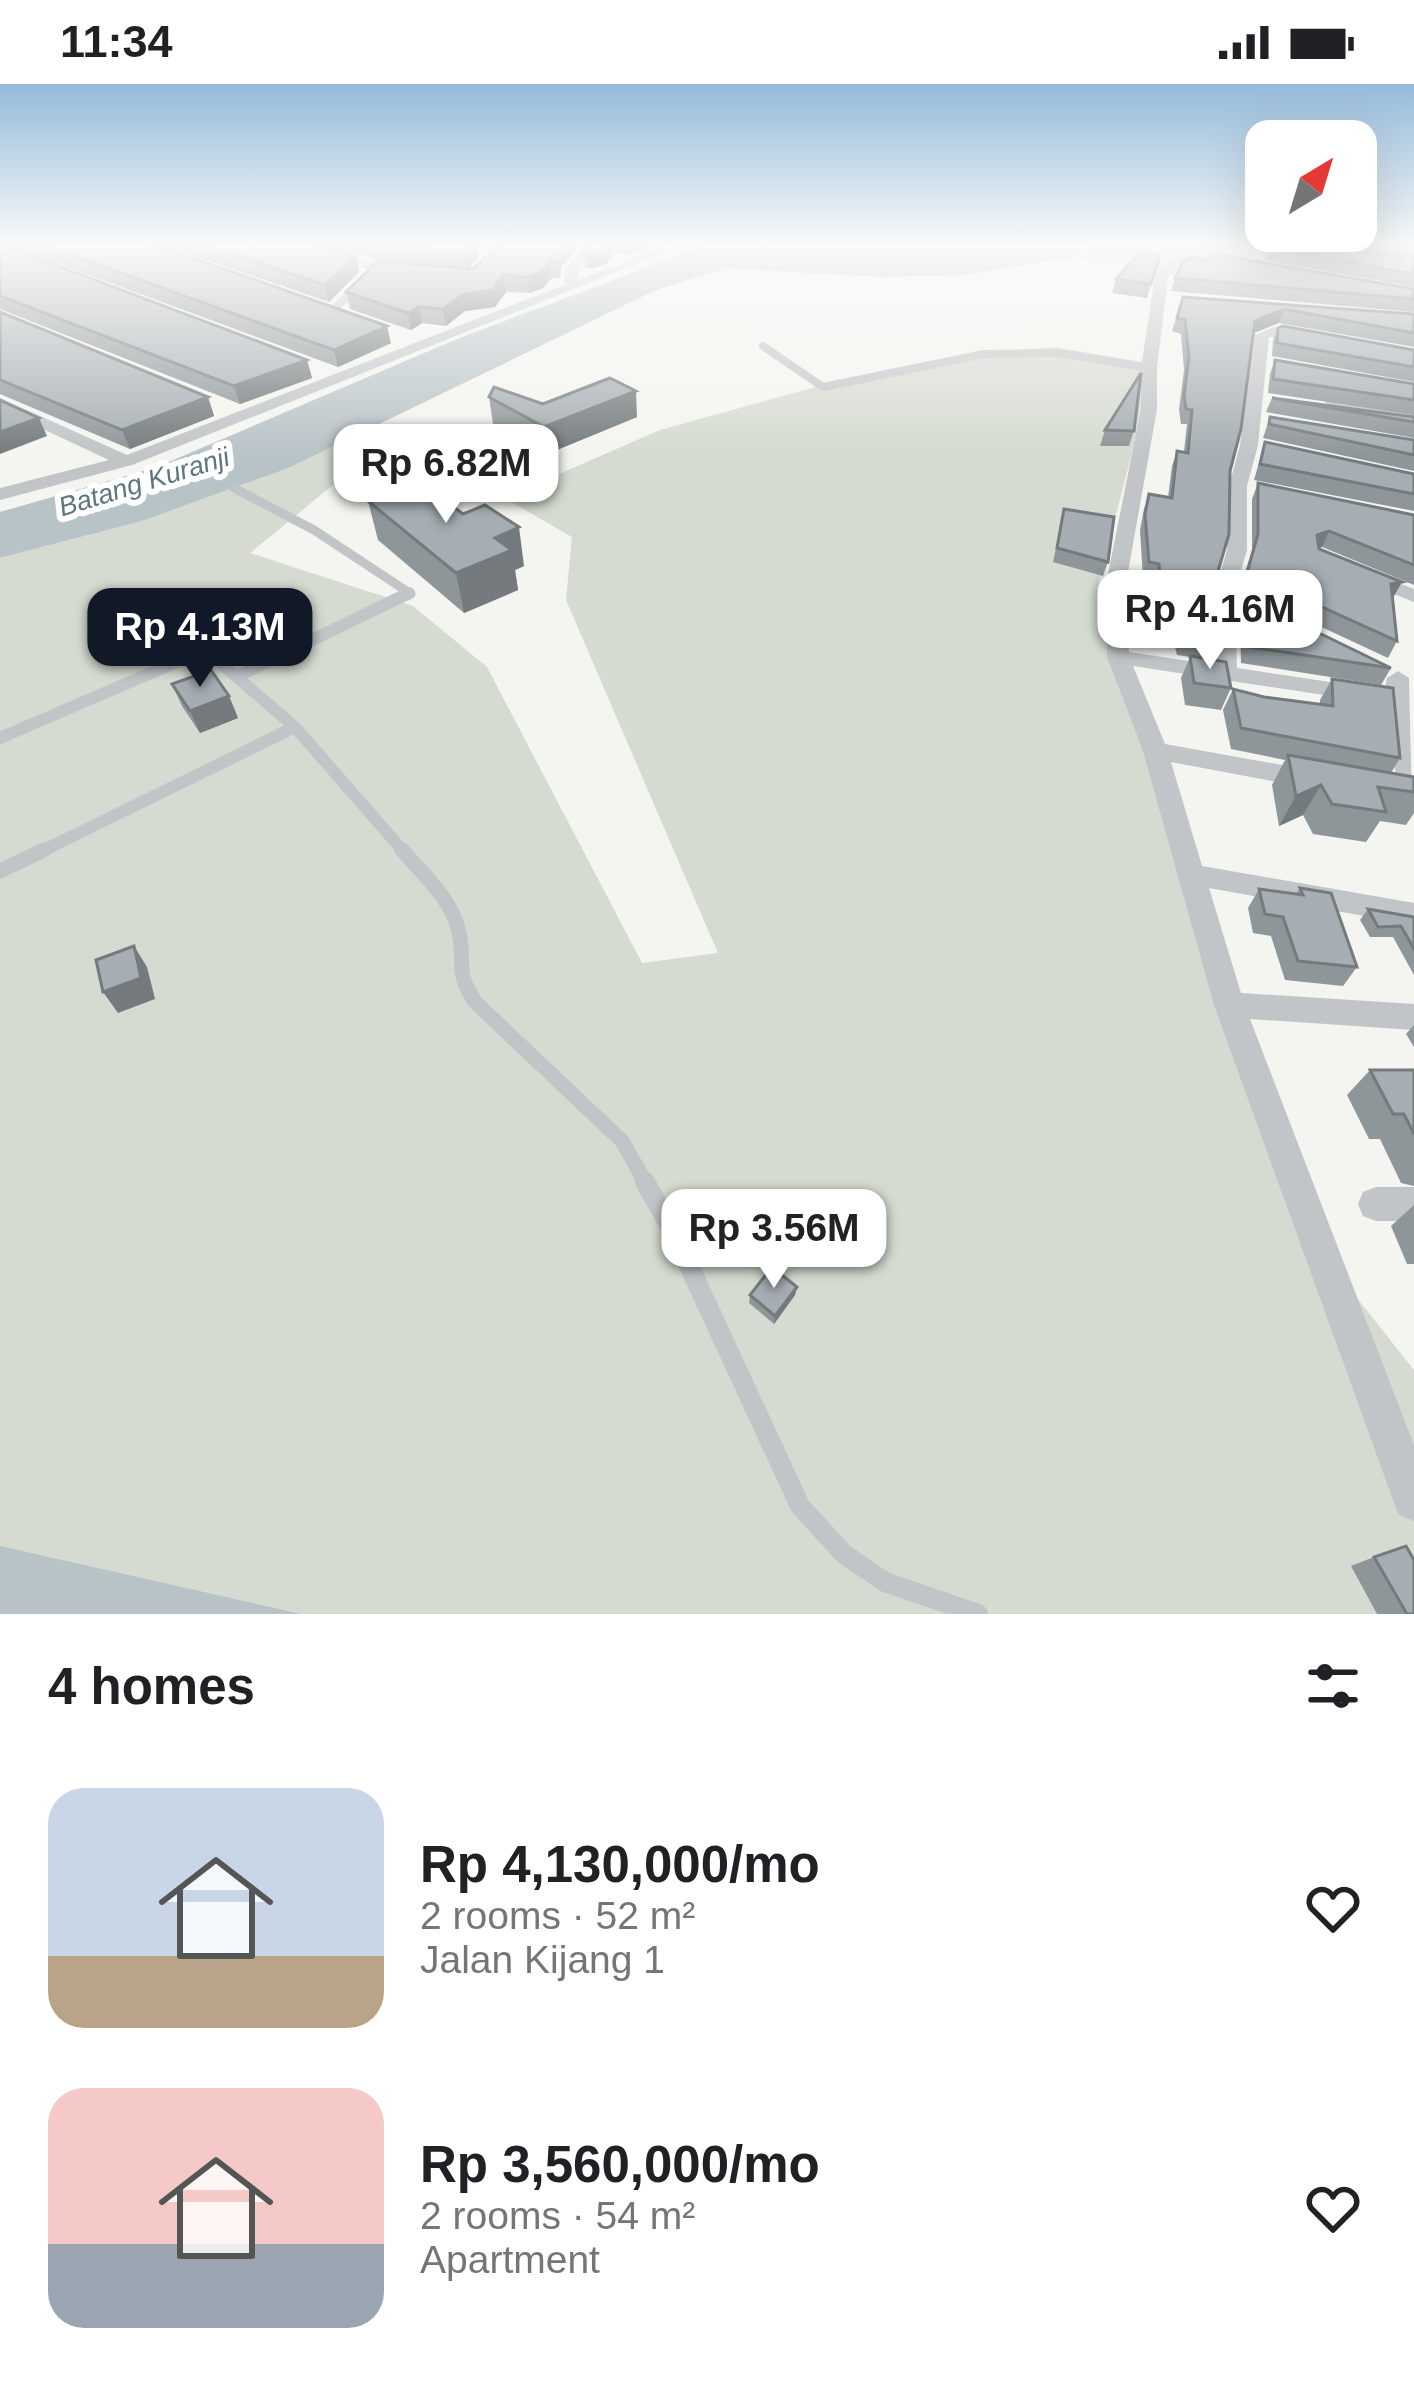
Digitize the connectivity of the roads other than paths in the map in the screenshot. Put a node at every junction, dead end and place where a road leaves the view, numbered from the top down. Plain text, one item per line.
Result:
1 (340, 314) edge
2 (499, 314) edge
3 (1166, 314) edge
4 (356, 320) edge
5 (401, 336) dead end
6 (1323, 340) edge
7 (423, 344) junction
8 (763, 346) dead end
9 (1258, 363) junction
10 (1280, 367) edge
11 (1149, 368) junction
12 (315, 369) dead end
13 (336, 377) junction
14 (0, 403) edge
15 (1321, 405) edge
16 (221, 408) dead end
17 (242, 416) junction
18 (1414, 421) edge
19 (1249, 445) junction
20 (1270, 449) edge
21 (126, 461) junction
22 (1238, 486) junction
23 (234, 488) road end
24 (1261, 490) edge
25 (0, 494) edge
26 (1339, 565) edge
27 (1224, 594) junction
28 (1414, 596) edge
29 (1248, 603) edge
30 (1118, 657) junction
31 (1226, 672) junction
32 (238, 676) junction
33 (1396, 682) edge
34 (295, 728) junction
35 (0, 738) edge
36 (1155, 751) junction
37 (1413, 804) edge
38 (0, 871) edge
39 (1191, 874) junction
40 (1414, 914) edge
41 (1229, 1005) junction
42 (1414, 1017) edge
43 (1376, 1204) dead end
44 (1414, 1204) edge
45 (1414, 1500) edge
46 (978, 1614) edge

1 - 4 street
2 - 7 street
3 - 11 street
5 - 7 street
6 - 9 street
7 - 13 street
8 - 11 lane
9 - 10 street
9 - 19 street
11 - 30 street
12 - 13 street
13 - 17 street
14 - 21 street
15 - 18 street
16 - 17 street
17 - 21 street
19 - 20 street
19 - 22 street
21 - 25 street
22 - 24 street
22 - 27 street
23 - 32 lane
26 - 28 street
27 - 29 street
27 - 31 street
30 - 31 street
30 - 36 street
31 - 33 street
32 - 34 lane
32 - 35 lane
33 - 37 street
34 - 38 lane
34 - 46 lane
36 - 37 street
36 - 39 street
39 - 40 street
39 - 41 street
41 - 42 street
41 - 45 street
43 - 44 street

